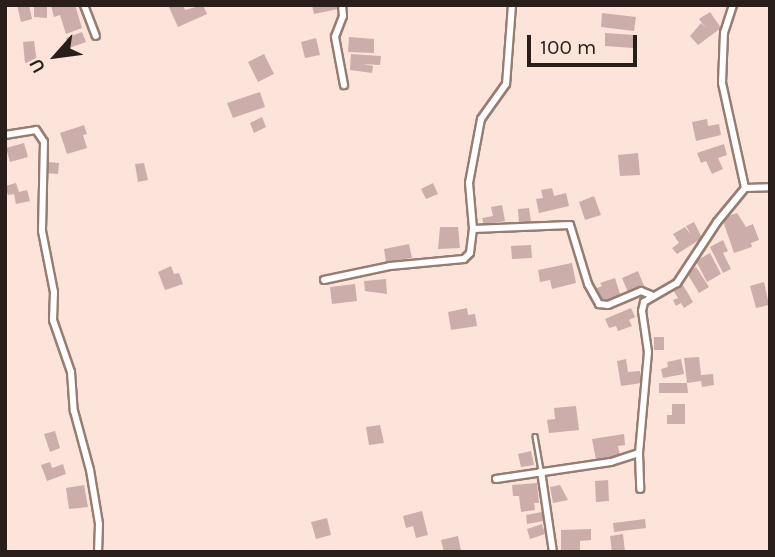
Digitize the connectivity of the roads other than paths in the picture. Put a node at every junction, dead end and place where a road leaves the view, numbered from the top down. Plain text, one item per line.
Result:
1 (84, 5) edge
2 (342, 5) edge
3 (512, 5) edge
4 (733, 5) edge
5 (96, 36) dead end
6 (344, 85) dead end
7 (5, 135) edge
8 (770, 187) edge
9 (745, 188) junction
10 (473, 229) junction
11 (324, 280) dead end
12 (651, 295) junction
13 (535, 436) dead end
14 (639, 453) junction
15 (541, 471) junction
16 (496, 479) dead end
17 (640, 489) dead end
18 (98, 552) edge
19 (553, 552) edge

1 - 5 street
2 - 6 street
3 - 10 street
4 - 9 street
7 - 18 street
8 - 9 street
9 - 12 street
10 - 11 street
10 - 12 street
12 - 14 street
13 - 15 lane
14 - 15 street
14 - 17 street
15 - 16 street
15 - 19 street

